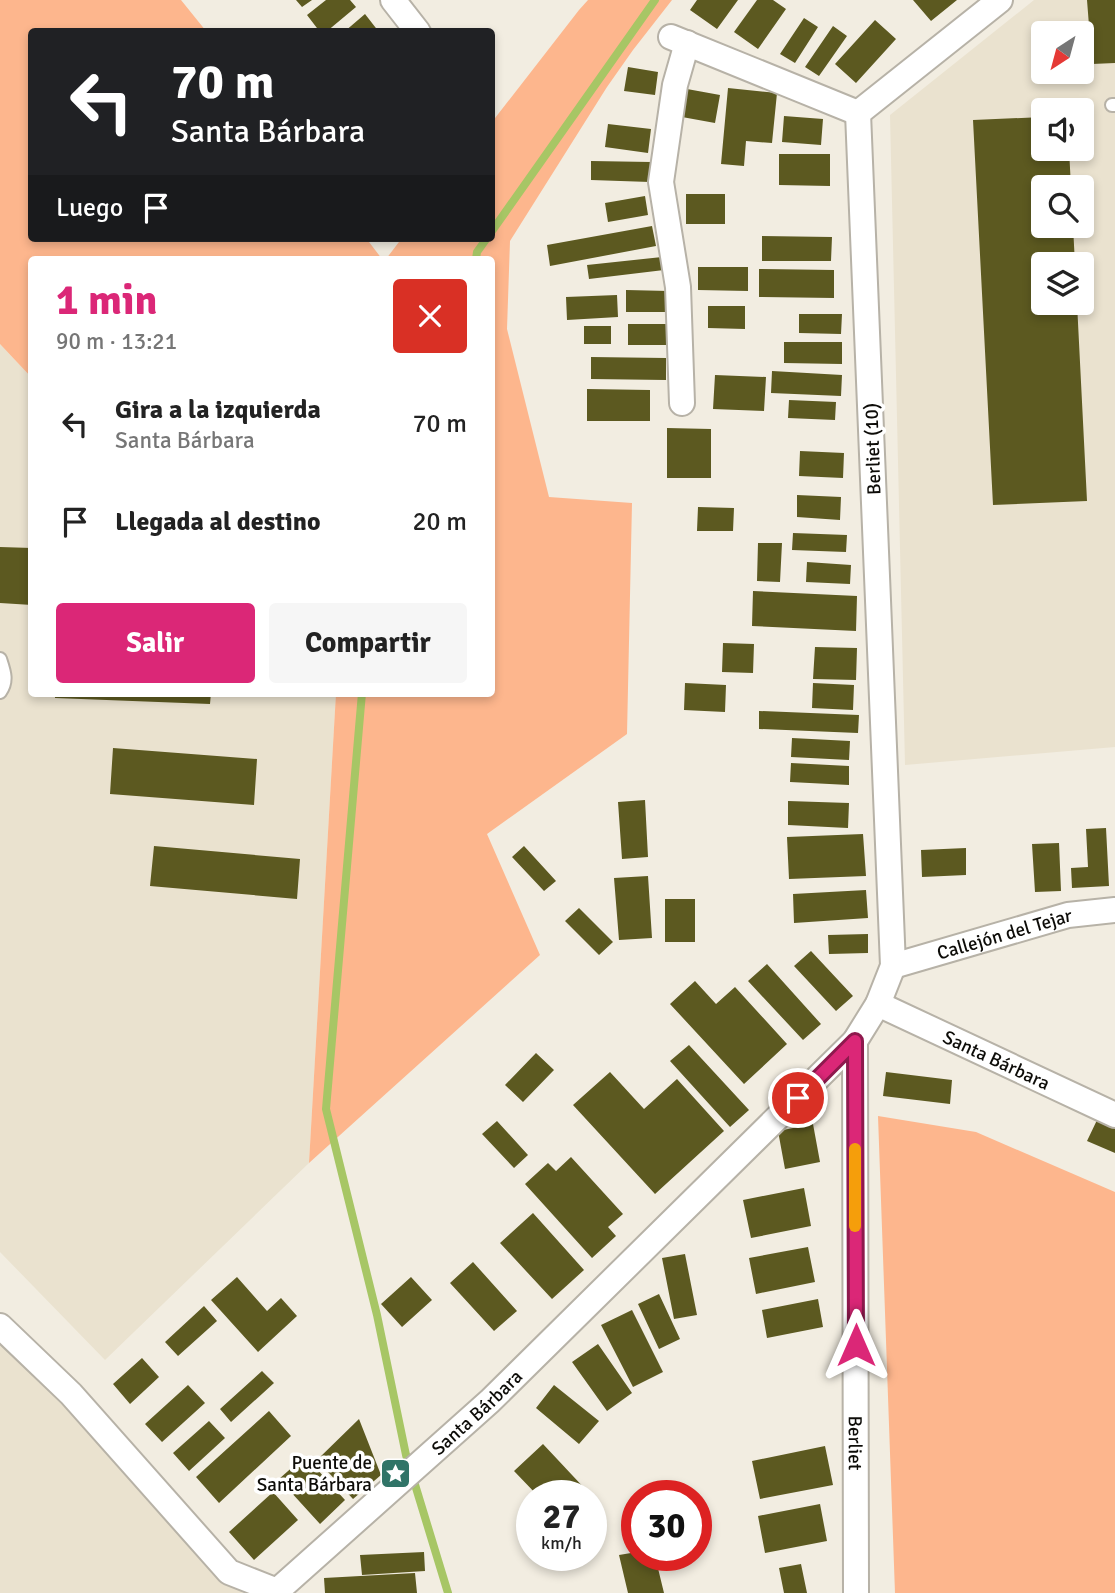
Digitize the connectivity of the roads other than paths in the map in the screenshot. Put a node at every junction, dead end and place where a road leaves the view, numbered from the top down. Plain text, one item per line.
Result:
1 (393, 0) edge
2 (1000, 0) edge
3 (415, 28) edge
4 (858, 113) junction
5 (682, 403) dead end
6 (0, 659) edge
7 (0, 692) edge
8 (1115, 910) edge
9 (894, 966) junction
10 (878, 1004) junction
11 (855, 1041) junction
12 (1115, 1115) edge
13 (0, 1326) edge
14 (856, 1593) edge

1 - 3 street
2 - 4 street
4 - 5 street
4 - 9 street, Berliet (10)
6 - 7 lane
8 - 9 street, Callejón del Tejar
9 - 10 street, Santa Bárbara
10 - 11 street, Santa Bárbara
10 - 12 street, Santa Bárbara
11 - 13 street, Santa Bárbara
11 - 14 street, Berliet

